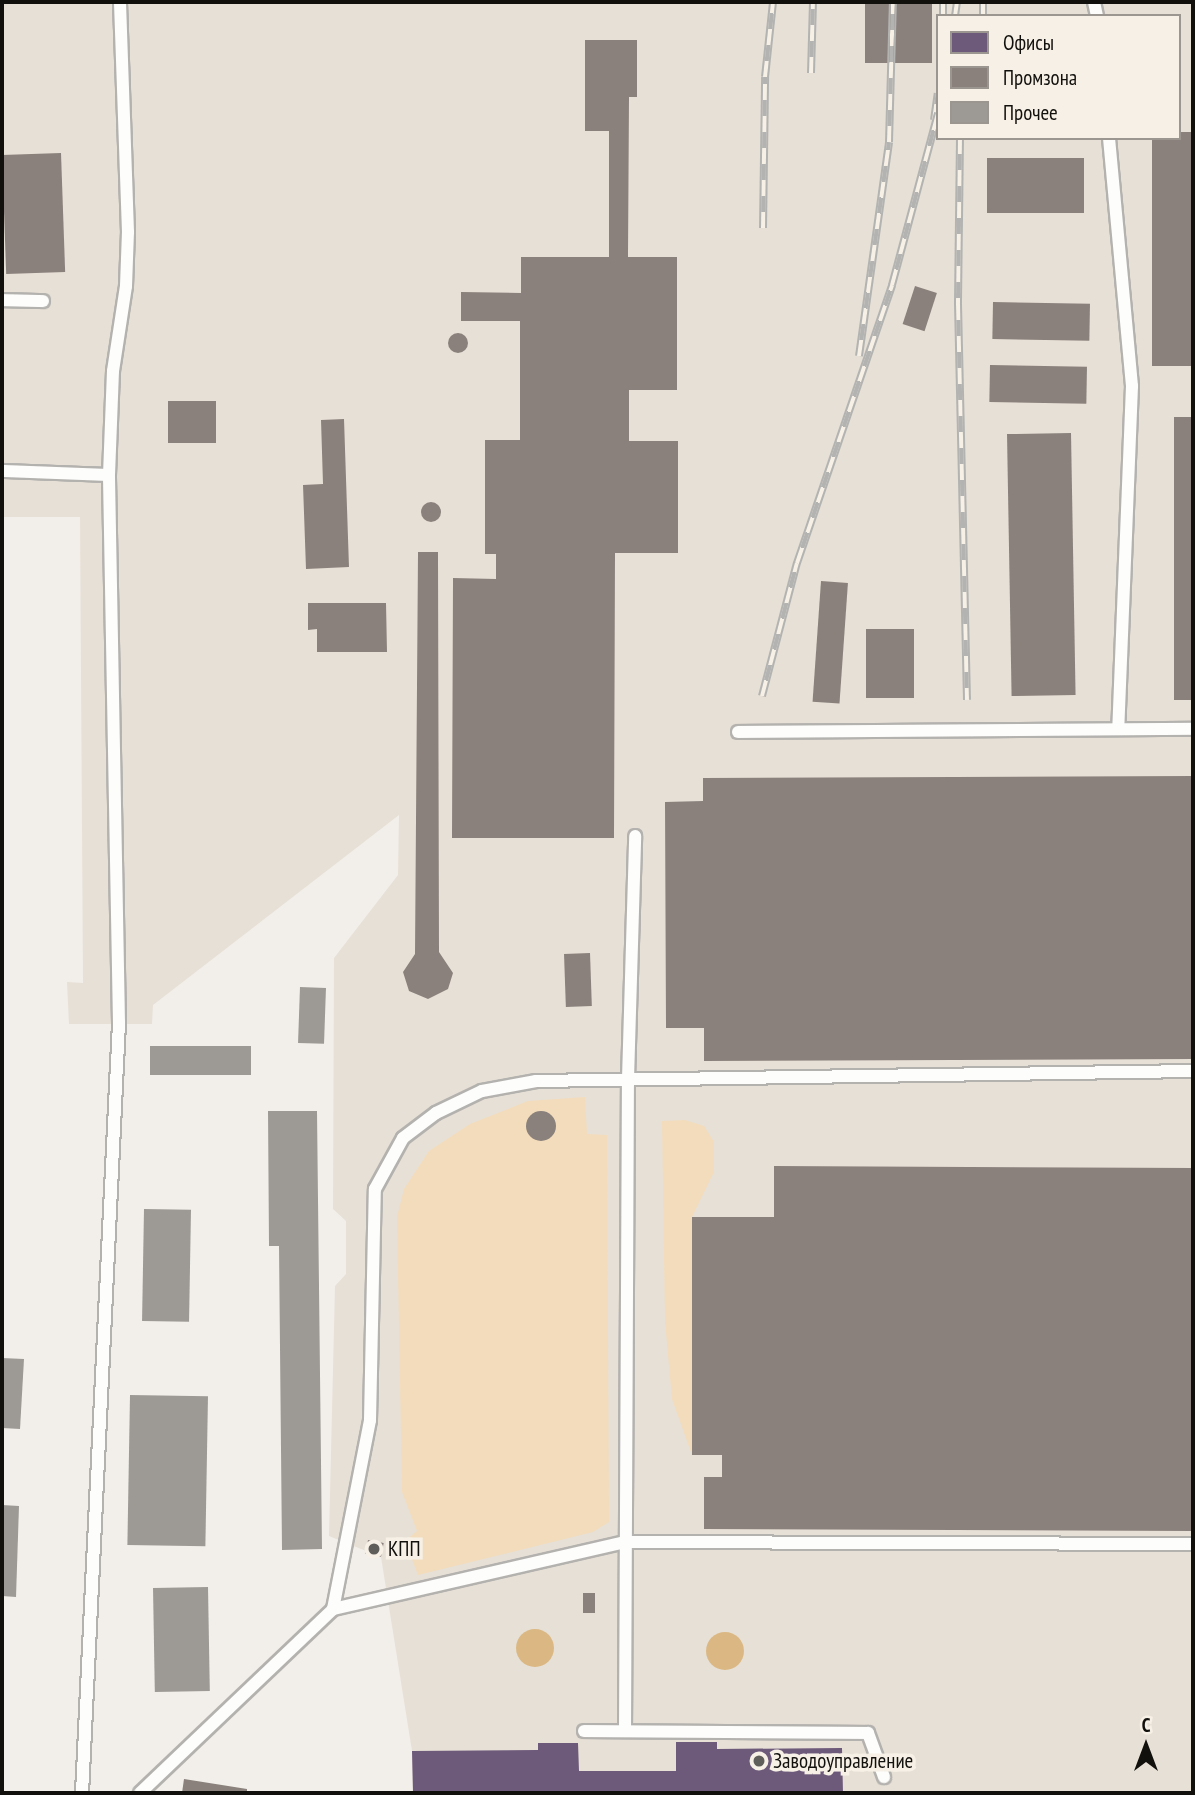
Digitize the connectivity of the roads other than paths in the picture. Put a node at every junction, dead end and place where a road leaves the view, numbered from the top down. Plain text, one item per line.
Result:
1 (120, 2) edge
2 (1109, 140) edge
3 (2, 300) edge
4 (43, 301) dead end
5 (2, 471) edge
6 (109, 475) junction
7 (1118, 729) junction
8 (1193, 729) edge
9 (738, 732) dead end
10 (635, 836) dead end
11 (1193, 1071) edge
12 (628, 1079) junction
13 (626, 1542) junction
14 (1193, 1544) edge
15 (332, 1609) junction
16 (584, 1731) dead end
17 (625, 1731) junction
18 (884, 1777) dead end
19 (82, 1793) edge
20 (140, 1793) edge

1 - 6 lane
2 - 7 lane
3 - 4 lane
5 - 6 lane
6 - 19 lane
7 - 8 lane
7 - 9 lane
10 - 12 lane
11 - 12 lane
12 - 13 lane
12 - 15 lane
13 - 14 lane
13 - 15 lane
13 - 17 lane
15 - 20 lane
16 - 17 lane
17 - 18 lane

